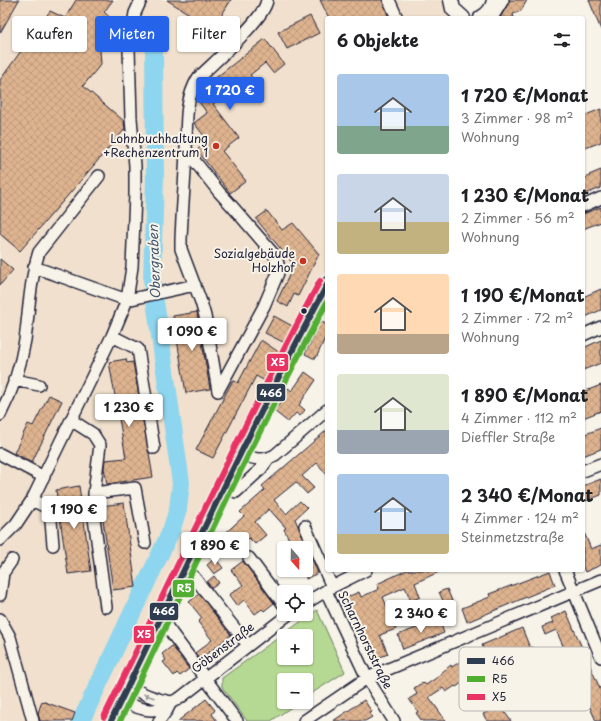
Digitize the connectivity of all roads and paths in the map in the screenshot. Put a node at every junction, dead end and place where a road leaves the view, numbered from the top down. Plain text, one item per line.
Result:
1 (141, 0) edge
2 (267, 0) edge
3 (389, 0) edge
4 (451, 0) edge
5 (494, 0) edge
6 (503, 0) edge
7 (396, 16) edge
8 (460, 16) edge
9 (485, 16) edge
10 (493, 16) edge
11 (186, 150) junction
12 (99, 176) dead end
13 (601, 198) edge
14 (585, 205) edge
15 (34, 267) junction
16 (195, 285) junction
17 (325, 289) edge
18 (132, 300) junction
19 (601, 327) edge
20 (585, 334) edge
21 (112, 336) junction
22 (14, 380) junction
23 (39, 385) dead end
24 (325, 412) edge
25 (0, 415) edge
26 (71, 420) junction
27 (154, 448) dead end
28 (0, 454) edge
29 (241, 454) junction
30 (269, 458) junction
31 (601, 464) edge
32 (585, 470) edge
33 (44, 477) junction
34 (236, 492) dead end
35 (94, 494) junction
36 (32, 500) junction
37 (305, 526) dead end
38 (0, 540) edge
39 (145, 543) dead end
40 (54, 545) dead end
41 (249, 558) dead end
42 (12, 560) dead end
43 (186, 567) junction
44 (362, 572) edge
45 (566, 572) edge
46 (601, 580) edge
47 (329, 589) junction
48 (574, 591) junction
49 (0, 595) edge
50 (277, 596) edge
51 (313, 599) edge
52 (106, 607) dead end
53 (0, 619) edge
54 (161, 619) junction
55 (280, 621) edge
56 (248, 645) junction
57 (601, 657) edge
58 (206, 677) junction
59 (367, 678) junction
60 (128, 686) junction
61 (122, 700) junction
62 (171, 702) junction
63 (33, 721) edge
64 (111, 721) edge
65 (160, 721) edge
66 (237, 721) edge
67 (304, 721) edge
68 (394, 721) edge

1 - 18 street
2 - 11 street
3 - 7 street
4 - 8 main road
5 - 9 main road
6 - 10 street
11 - 16 street
11 - 16 street
12 - 15 street
13 - 14 street
15 - 18 street
15 - 22 street
16 - 18 street
17 - 29 main road
18 - 21 street
19 - 20 street
21 - 26 street
21 - 27 street
22 - 23 street
22 - 25 street
24 - 30 street
26 - 33 street
26 - 35 street
28 - 33 street
29 - 30 street
29 - 43 main road
30 - 34 street
31 - 32 street
33 - 36 street
35 - 39 street
35 - 52 street
36 - 38 street
36 - 40 street
37 - 47 street, Scharnhorststraße
41 - 50 street
42 - 49 street
43 - 54 main road
43 - 56 street
44 - 47 street
45 - 48 street
46 - 48 street
47 - 51 street
47 - 59 street, Scharnhorststraße
48 - 57 street
48 - 59 street
53 - 63 street
54 - 58 street
54 - 60 main road
55 - 56 street, Göbenstraße
56 - 58 street, Göbenstraße
58 - 62 street, Göbenstraße
58 - 66 street
59 - 67 street
59 - 68 street, Scharnhorststraße
60 - 61 main road
62 -> 60 street
61 - 62 street, Göbenstraße
61 - 64 main road
62 - 65 street, Göbenstraße

